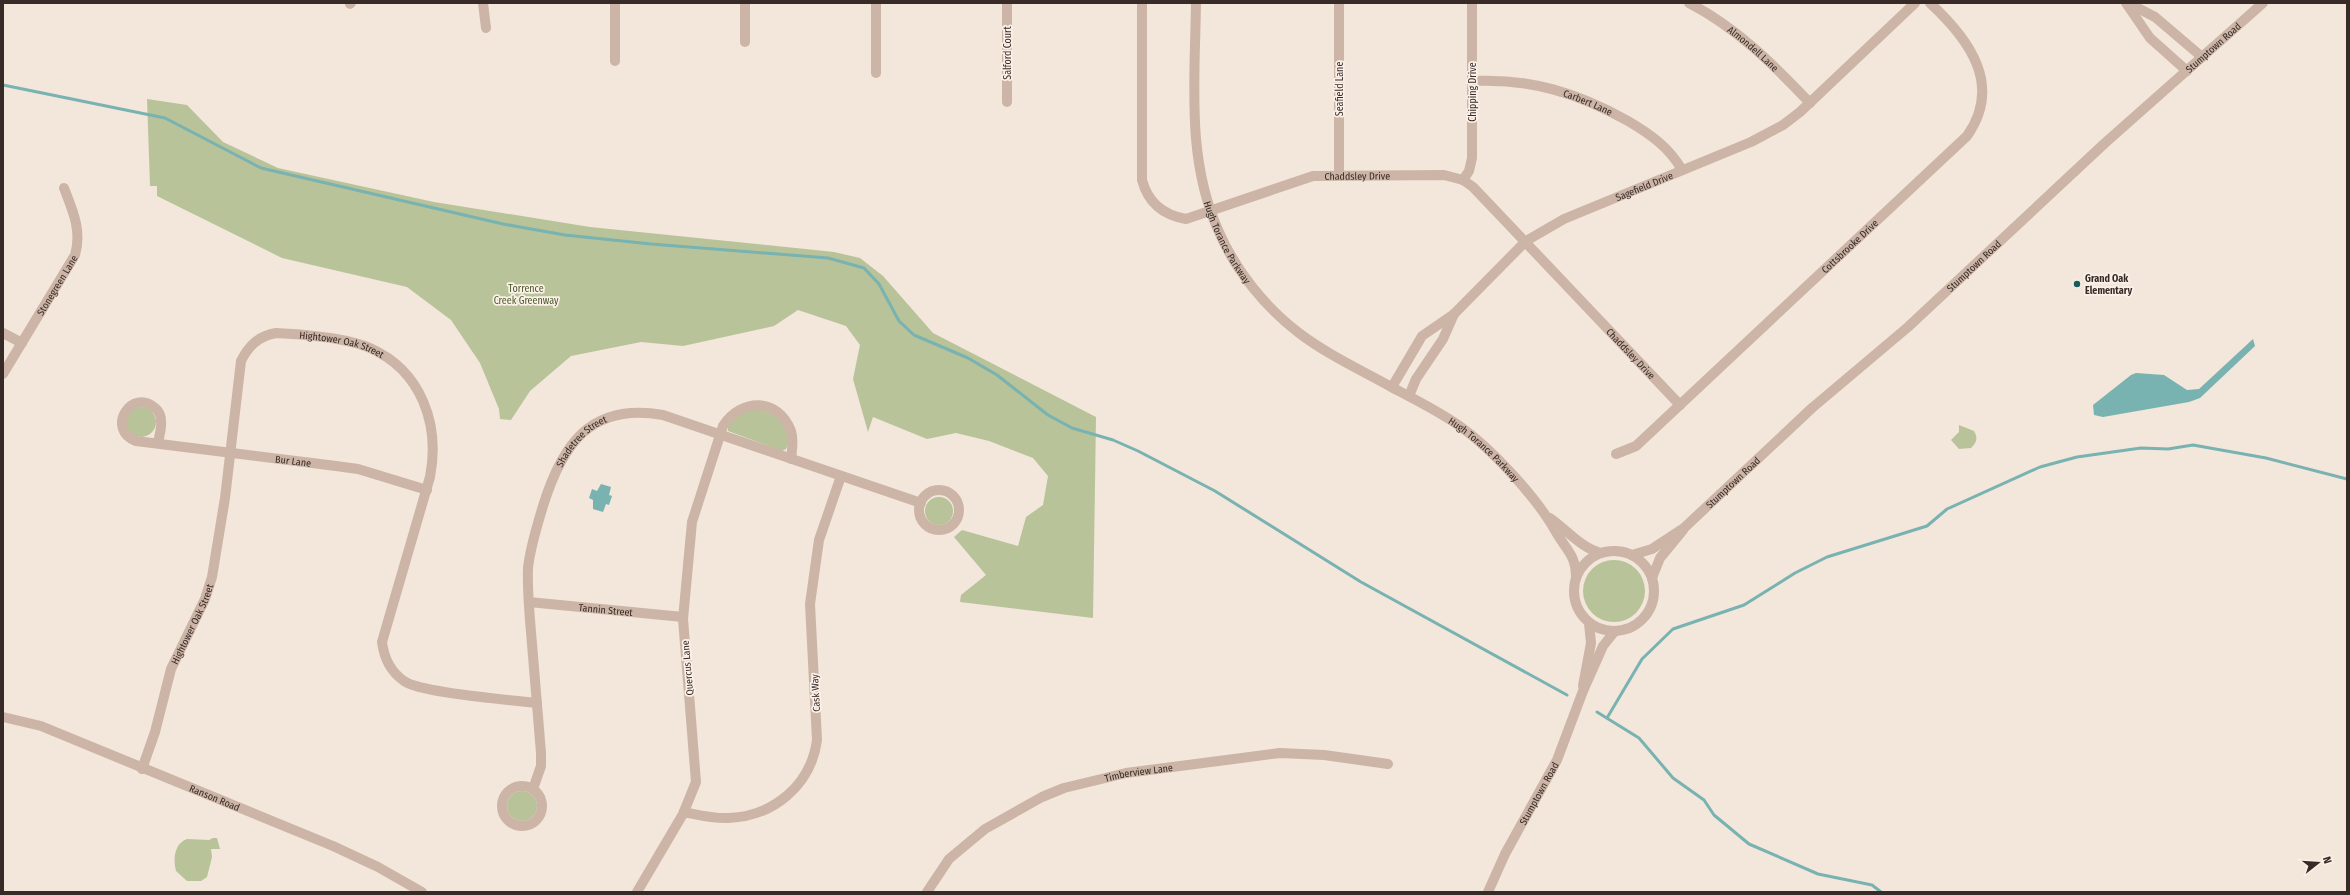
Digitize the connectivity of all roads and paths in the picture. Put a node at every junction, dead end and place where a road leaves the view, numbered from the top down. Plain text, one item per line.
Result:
1 (483, 3) edge
2 (615, 3) edge
3 (745, 3) edge
4 (876, 3) edge
5 (1008, 3) edge
6 (1142, 3) edge
7 (1196, 3) edge
8 (1339, 3) edge
9 (1472, 3) edge
10 (1689, 3) edge
11 (1915, 3) edge
12 (1930, 3) edge
13 (2127, 3) edge
14 (2263, 3) edge
15 (486, 28) dead end
16 (746, 42) dead end
17 (2202, 57) junction
18 (615, 61) dead end
19 (2186, 71) junction
20 (876, 73) dead end
21 (1472, 81) junction
22 (1007, 102) dead end
23 (1810, 103) junction
24 (1682, 170) junction
25 (1339, 175) junction
26 (1464, 180) junction
27 (64, 188) dead end
28 (1211, 212) junction
29 (1526, 241) junction
30 (1454, 314) junction
31 (3, 333) edge
32 (22, 343) junction
33 (3, 374) edge
34 (1392, 387) junction
35 (1409, 396) junction
36 (1680, 405) junction
37 (720, 435) junction
38 (158, 443) junction
39 (230, 452) junction
40 (1616, 454) dead end
41 (791, 459) junction
42 (841, 476) junction
43 (427, 490) junction
44 (920, 503) dead end
45 (1547, 516) junction
46 (1684, 528) junction
47 (1601, 553) junction
48 (1632, 556) junction
49 (1576, 578) junction
50 (1652, 578) junction
51 (529, 602) junction
52 (683, 616) junction
53 (1590, 623) junction
54 (1615, 631) junction
55 (1583, 691) junction
56 (537, 703) junction
57 (3, 717) edge
58 (1388, 764) dead end
59 (142, 769) junction
60 (532, 789) dead end
61 (684, 812) junction
62 (422, 892) edge
63 (637, 892) edge
64 (927, 892) edge
65 (1488, 892) edge

1 - 15 street
2 - 18 street
3 - 16 street
4 - 20 street
5 - 22 street, Salford Court
6 - 28 street, Chaddsley Drive
7 - 28 street, Hugh Torance Parkway
8 - 25 street, Seafield Lane
9 - 21 street, Chipping Drive
10 - 23 street, Almondell Lane
11 - 23 street, Sagefield Drive
12 - 36 street, Cottsbrooke Drive
13 - 17 street
13 - 19 street
14 - 17 street, Stumptown Road
17 - 19 street, Stumptown Road
19 - 46 street, Stumptown Road
21 - 24 street, Carbert Lane
21 - 26 street, Chipping Drive
23 - 24 street, Sagefield Drive
24 - 29 street, Sagefield Drive
25 - 26 street, Chaddsley Drive
25 - 28 street, Chaddsley Drive
26 - 29 street, Chaddsley Drive
27 - 32 street, Stonegreen Lane
28 - 34 street, Hugh Torance Parkway
29 - 30 street, Sagefield Drive
29 - 36 street, Chaddsley Drive
30 - 34 street, Sagefield Drive
30 - 35 street
31 - 32 street
32 - 33 street, Stonegreen Lane
34 - 35 street, Hugh Torance Parkway
35 - 45 street, Hugh Torance Parkway
36 - 40 street, Cottsbrooke Drive
37 - 41 street, Shadetree Street
37 - 41 street, Quercus Lane
37 - 51 street, Shadetree Street
37 - 52 street, Quercus Lane
38 - 38 street, Bur Lane
38 - 39 street, Bur Lane
39 - 43 street, Bur Lane
39 - 43 street, Hightower Oak Street
39 - 59 street, Hightower Oak Street
41 - 42 street, Shadetree Street
42 - 44 street, Shadetree Street
42 - 61 street, Cask Way
43 - 56 street, Hightower Oak Street
45 - 47 street, Hugh Torance Parkway
45 - 49 street, Hugh Torance Parkway
46 - 48 street, Stumptown Road
46 - 50 street, Stumptown Road
47 - 48 street
47 - 49 street
48 - 50 street
49 - 53 street
50 - 54 street
51 - 52 street, Tannin Street
51 - 56 street, Shadetree Street
52 - 61 street, Quercus Lane
53 - 54 street
53 - 55 street, Stumptown Road
54 - 55 street, Stumptown Road
55 - 65 street, Stumptown Road
56 - 60 street, Shadetree Street
57 - 59 street, Ranson Road
58 - 64 street, Timberview Lane
59 - 62 street, Ranson Road
61 - 63 street, Quercus Lane

